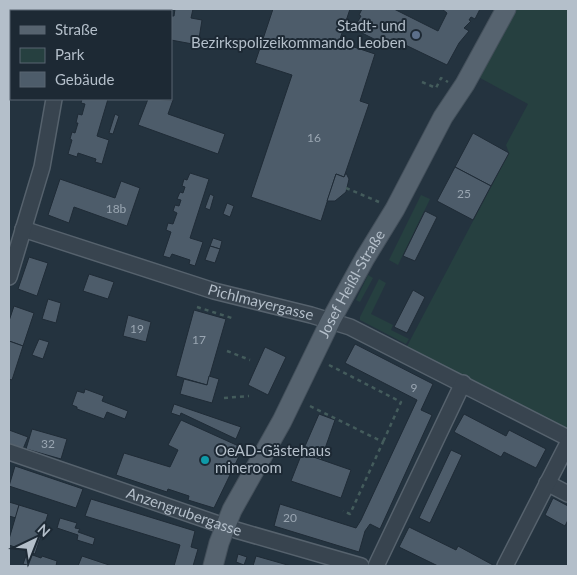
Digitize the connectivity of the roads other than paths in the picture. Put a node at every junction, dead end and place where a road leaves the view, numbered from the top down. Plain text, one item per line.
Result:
1 (506, 9) edge
2 (54, 100) edge
3 (23, 229) junction
4 (9, 277) edge
5 (331, 320) junction
6 (463, 384) junction
7 (568, 438) edge
8 (568, 442) edge
9 (9, 452) edge
10 (547, 483) junction
11 (568, 494) edge
12 (226, 526) junction
13 (213, 566) edge
14 (361, 566) edge
15 (376, 566) edge
16 (505, 566) edge

1 - 5 main road, Josef Heißl-Straße
2 - 3 street
3 - 4 street
3 - 5 street, Pichlmayergasse
5 - 6 street, Pichlmayergasse
5 - 12 main road, Josef Heißl-Straße
6 - 7 street, Pichlmayergasse
6 - 15 street
8 - 10 street
9 - 12 street, Anzengrubergasse
10 - 11 street
10 - 16 street
12 - 13 main road, Josef Heißl-Straße
12 - 14 street, Anzengrubergasse

